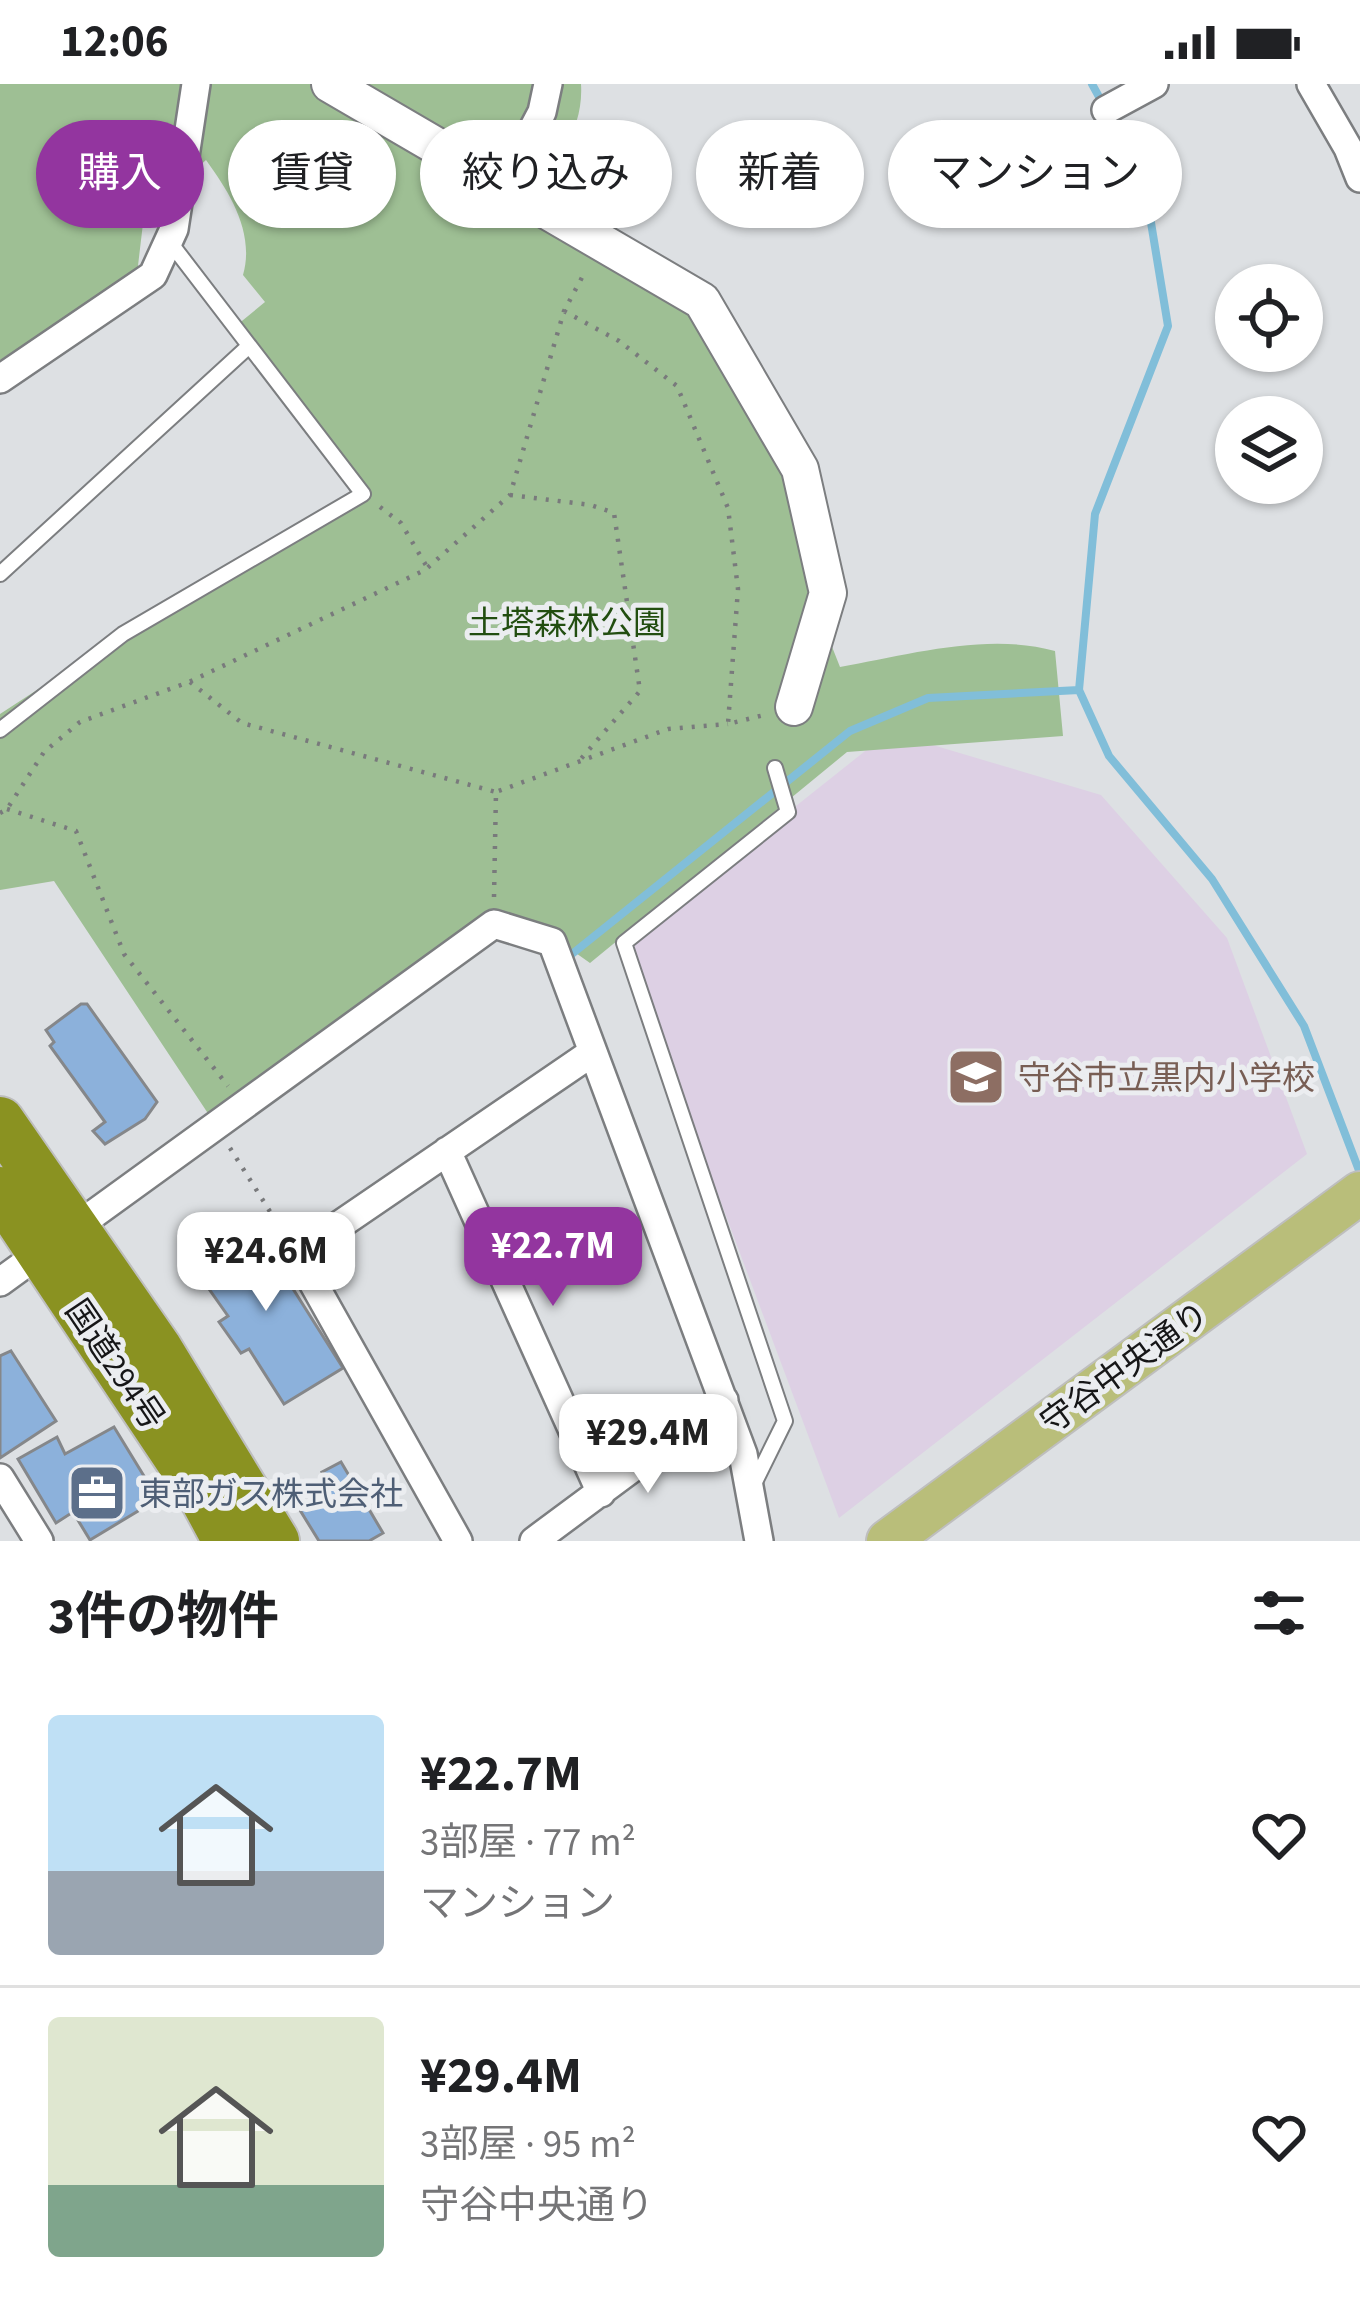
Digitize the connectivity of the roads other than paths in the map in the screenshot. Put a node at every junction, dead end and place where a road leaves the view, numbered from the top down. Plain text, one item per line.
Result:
1 (196, 84) edge
2 (330, 84) edge
3 (548, 84) edge
4 (1154, 84) edge
5 (1310, 84) edge
6 (1106, 110) dead end
7 (538, 120) edge
8 (420, 137) edge
9 (1354, 144) edge
10 (1360, 178) edge
11 (577, 228) edge
12 (169, 241) junction
13 (249, 346) junction
14 (0, 379) edge
15 (0, 574) edge
16 (794, 707) road end
17 (0, 730) edge
18 (775, 768) dead end
19 (593, 1052) junction
20 (0, 1121) edge
21 (447, 1151) junction
22 (0, 1191) edge
23 (1360, 1193) edge
24 (58, 1240) junction
25 (0, 1282) edge
26 (724, 1400) junction
27 (0, 1478) edge
28 (601, 1492) junction
29 (749, 1492) junction
30 (39, 1541) edge
31 (227, 1541) edge
32 (275, 1541) edge
33 (458, 1541) edge
34 (534, 1541) edge
35 (759, 1541) edge
36 (888, 1541) edge

1 - 12 street
2 - 8 street
3 - 7 street
4 - 6 street
5 - 9 street
9 - 10 street
11 - 16 street
12 - 13 lane
12 - 14 street
13 - 15 lane
13 - 17 lane
18 - 29 lane
19 - 21 street
19 - 24 street
19 - 26 street
20 - 24 highway, 国道294号
21 - 28 street
21 - 33 street
22 - 24 highway, 国道294号
23 - 36 main road, 守谷中央通り
24 - 25 street
24 - 31 highway, 国道294号
24 - 32 highway, 国道294号
26 - 28 street
26 - 29 street
27 - 30 street
28 - 34 street
29 - 35 street

